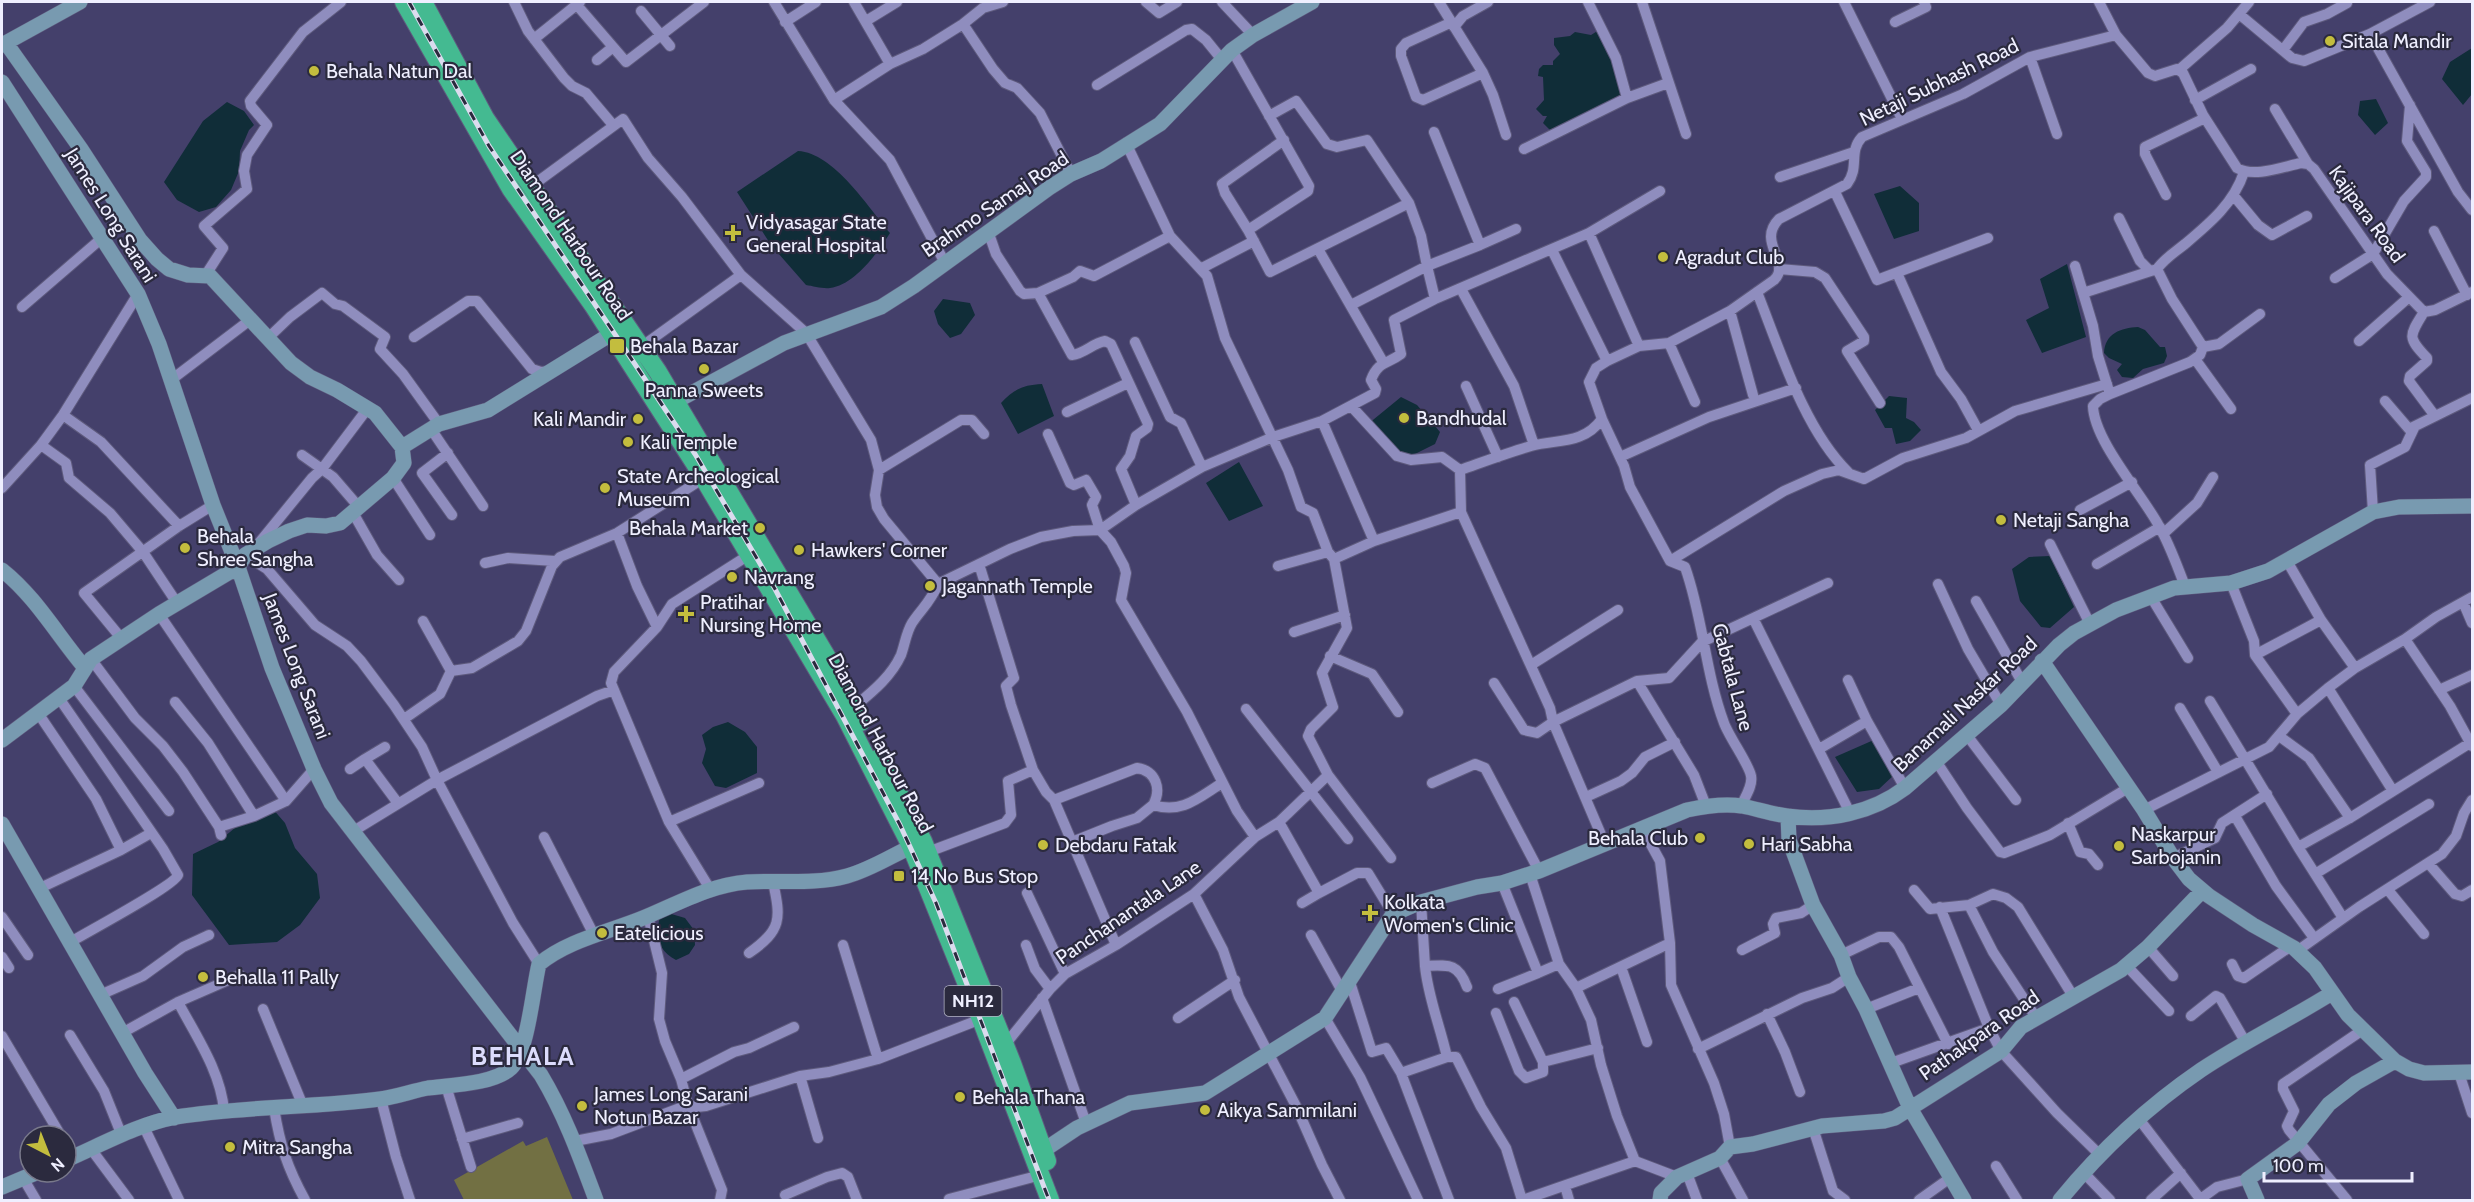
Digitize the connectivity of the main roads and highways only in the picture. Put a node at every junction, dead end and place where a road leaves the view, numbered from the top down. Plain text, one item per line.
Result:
1 (404, 2) edge
2 (423, 2) edge
3 (524, 193) junction
4 (756, 550) junction
5 (921, 846) junction
6 (1038, 1155) junction
7 (1050, 1200) edge
8 (1062, 1200) edge

1 - 3 highway, Diamond Harbour Road / NH12
2 - 3 highway, Diamond Harbour Road / NH12
3 - 4 highway, Diamond Harbour Road / NH12
3 - 4 highway, Diamond Harbour Road / NH12
4 - 5 highway, Diamond Harbour Road / NH12
4 - 5 highway, Diamond Harbour Road / NH12
5 - 6 highway, Diamond Harbour Road / NH12
5 - 6 highway, Diamond Harbour Road / NH12
6 - 7 highway, Diamond Harbour Road / NH12
6 - 8 highway, Diamond Harbour Road / NH12

